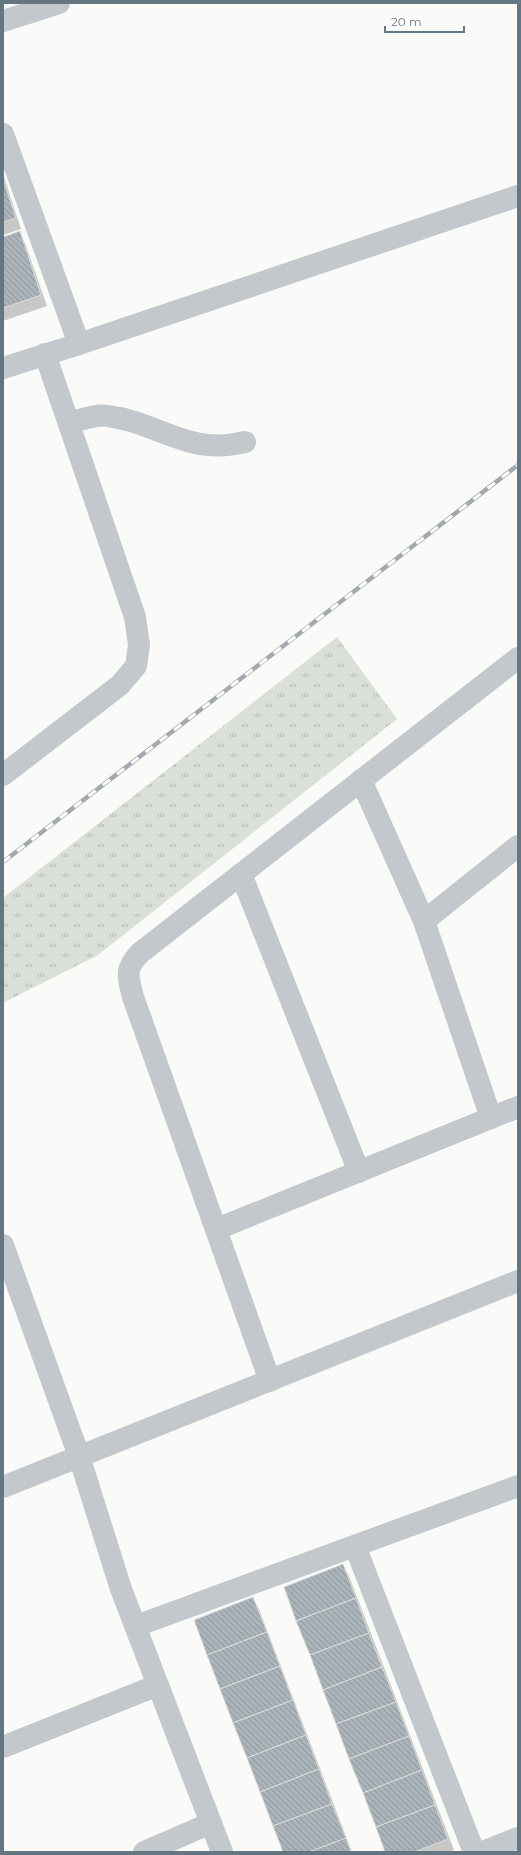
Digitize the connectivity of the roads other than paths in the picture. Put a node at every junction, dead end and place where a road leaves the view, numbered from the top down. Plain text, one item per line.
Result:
1 (59, 3) edge
2 (3, 21) edge
3 (3, 135) edge
4 (518, 196) edge
5 (79, 344) junction
6 (45, 354) junction
7 (3, 368) edge
8 (69, 423) junction
9 (245, 442) dead end
10 (518, 658) edge
11 (3, 775) edge
12 (361, 780) junction
13 (518, 846) edge
14 (241, 874) junction
15 (424, 921) junction
16 (518, 1107) edge
17 (491, 1118) junction
18 (359, 1172) junction
19 (217, 1229) junction
20 (3, 1245) edge
21 (518, 1281) edge
22 (270, 1381) junction
23 (79, 1456) junction
24 (518, 1486) edge
25 (3, 1487) edge
26 (354, 1546) junction
27 (136, 1626) junction
28 (158, 1685) junction
29 (3, 1747) edge
30 (211, 1823) junction
31 (518, 1838) edge
32 (144, 1852) edge
33 (222, 1852) edge
34 (474, 1852) edge
35 (483, 1852) edge

1 - 2 street
3 - 5 street
4 - 5 street
5 - 6 street
6 - 7 street
6 - 8 street
8 - 9 street
8 - 11 street
10 - 12 street
12 - 14 street
12 - 15 street
13 - 15 street
14 - 18 street
14 - 19 street
15 - 17 street
16 - 17 street
17 - 18 street
18 - 19 street
19 - 22 street
20 - 23 street
21 - 22 street
22 - 23 street
23 - 25 street
23 - 27 street
24 - 26 street
26 - 27 street
26 - 34 street
27 - 28 street
28 - 29 street
28 - 30 street
30 - 32 street
30 - 33 street
31 - 35 street

